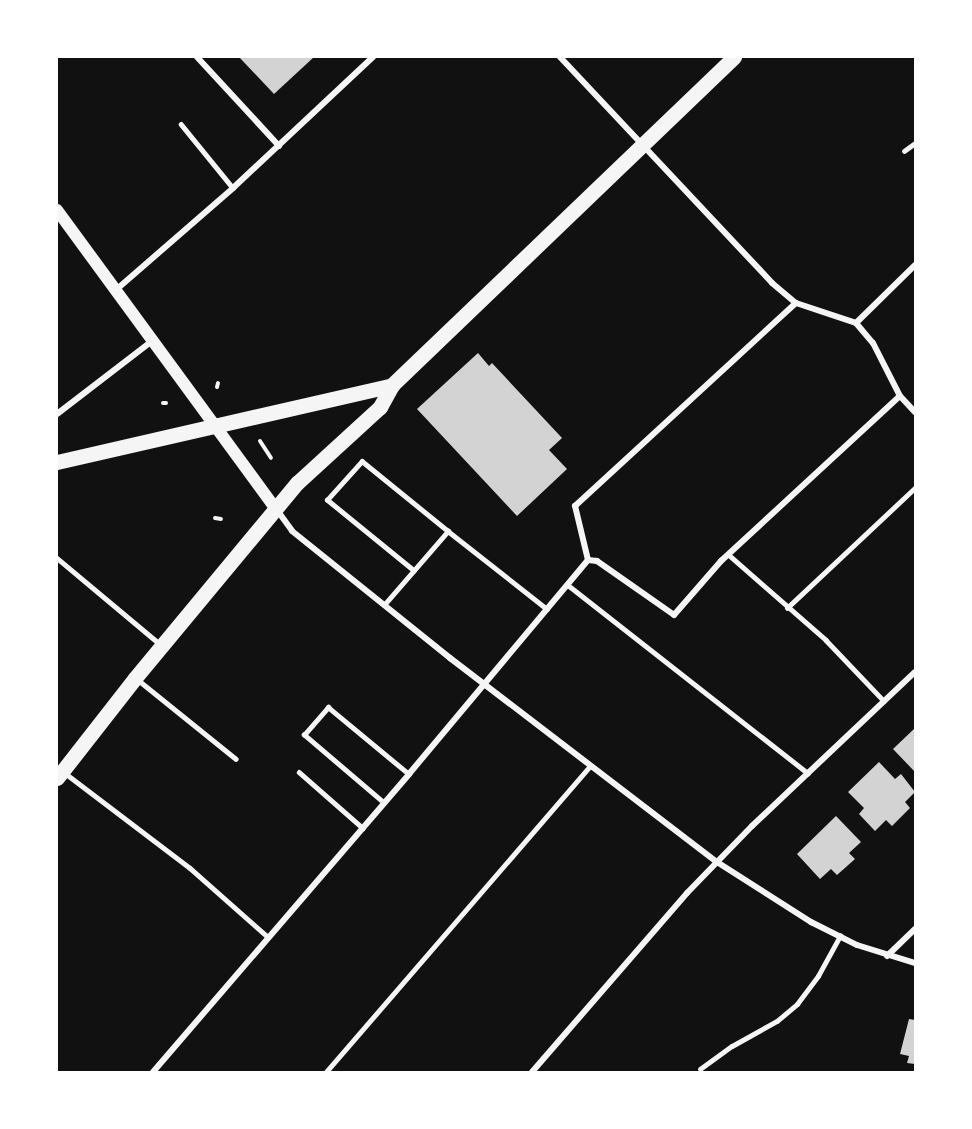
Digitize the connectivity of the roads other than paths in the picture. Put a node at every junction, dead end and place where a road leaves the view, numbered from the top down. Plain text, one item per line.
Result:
1 (197, 57) edge
2 (373, 57) edge
3 (561, 57) edge
4 (734, 57) edge
5 (181, 124) dead end
6 (642, 144) junction
7 (915, 144) edge
8 (279, 146) junction
9 (904, 151) dead end
10 (233, 188) junction
11 (57, 210) edge
12 (915, 265) edge
13 (117, 289) junction
14 (795, 303) junction
15 (856, 323) junction
16 (152, 340) junction
17 (392, 385) junction
18 (900, 396) junction
19 (915, 412) edge
20 (57, 414) edge
21 (215, 426) junction
22 (59, 458) edge
23 (915, 488) edge
24 (274, 507) junction
25 (448, 531) junction
26 (729, 555) junction
27 (57, 558) edge
28 (588, 560) junction
29 (414, 571) junction
30 (568, 585) junction
31 (384, 605) junction
32 (787, 608) junction
33 (547, 609) junction
34 (161, 645) junction
35 (915, 672) edge
36 (135, 678) junction
37 (484, 684) junction
38 (884, 701) junction
39 (236, 759) dead end
40 (590, 766) junction
41 (299, 772) dead end
42 (808, 773) junction
43 (409, 774) junction
44 (60, 775) edge
45 (384, 803) junction
46 (363, 828) junction
47 (717, 862) junction
48 (915, 929) edge
49 (840, 936) junction
50 (268, 937) junction
51 (887, 956) junction
52 (915, 963) edge
53 (700, 1069) dead end
54 (153, 1072) edge
55 (326, 1072) edge
56 (532, 1072) edge

1 - 8 street
2 - 8 street
3 - 6 street
4 - 6 main road
5 - 10 lane
6 - 14 street
6 - 17 main road
7 - 9 lane
8 - 10 street
10 - 13 street
11 - 13 main road
12 - 15 street
13 - 16 main road
14 - 15 street
14 - 28 street
15 - 18 street
16 - 20 street
16 - 21 main road
17 - 21 main road
17 - 24 main road
18 - 19 street
18 - 26 street
21 - 22 main road
21 - 24 main road
23 - 32 lane
24 - 31 street
24 - 34 main road
25 - 29 lane
25 - 29 lane
25 - 33 lane
26 - 28 street
26 - 32 lane
27 - 34 lane
28 - 30 street
29 - 31 lane
30 - 33 street
30 - 42 lane
31 - 37 street
32 - 38 lane
33 - 37 street
34 - 36 main road
35 - 38 street
36 - 39 lane
36 - 44 main road
37 - 40 street
37 - 43 street
38 - 42 street
40 - 47 street
40 - 55 lane
41 - 46 lane
42 - 47 street
43 - 45 street
43 - 45 lane
44 - 50 lane
45 - 46 street
46 - 50 street
47 - 49 street
47 - 56 street
48 - 51 street
49 - 51 street
49 - 53 lane
50 - 54 street
51 - 52 street

